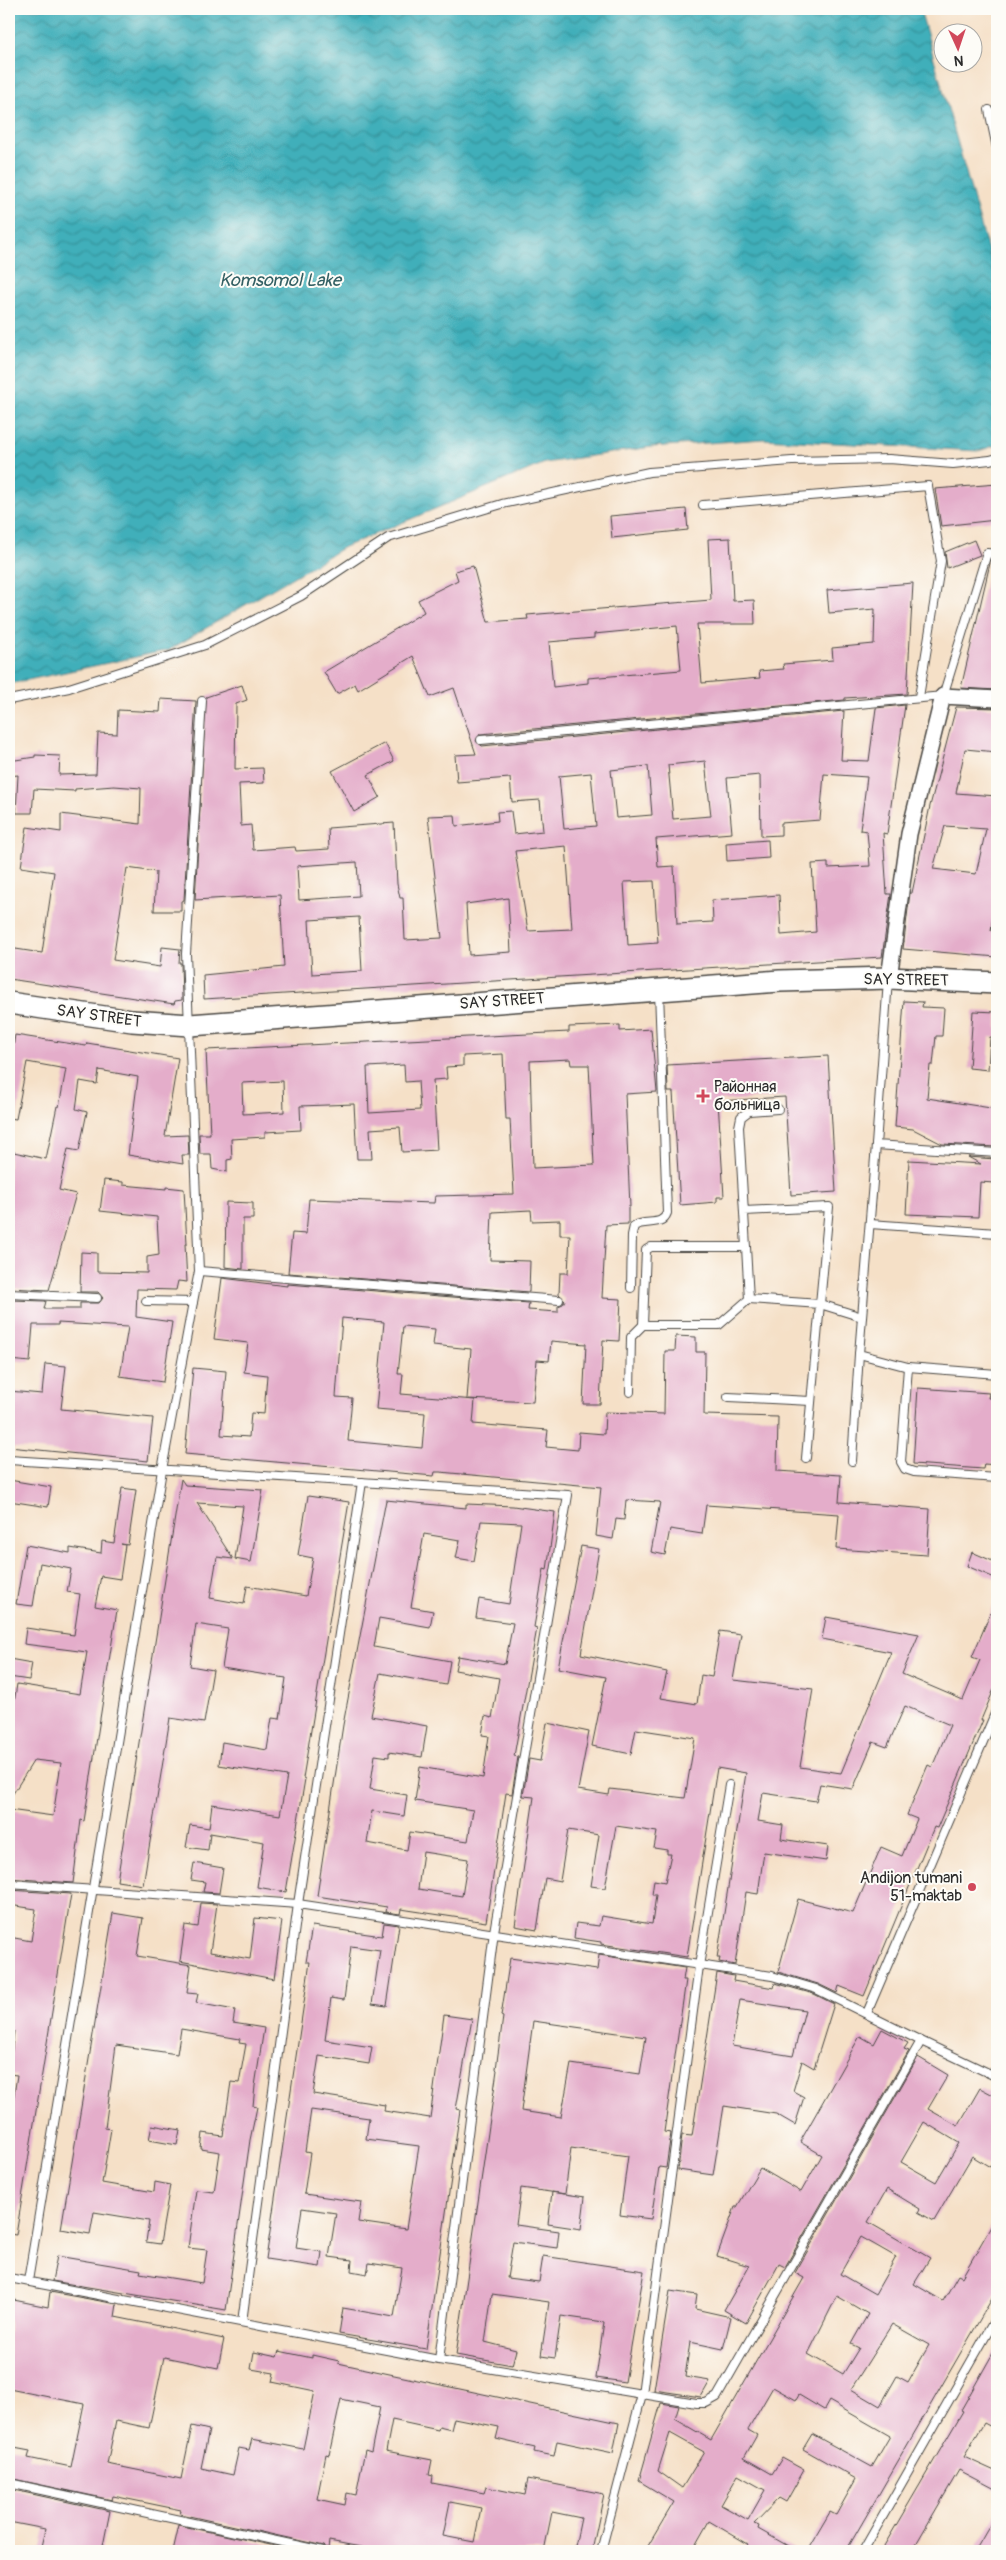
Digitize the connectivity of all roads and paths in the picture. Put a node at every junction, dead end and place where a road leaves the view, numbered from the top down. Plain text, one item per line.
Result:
1 (989, 110) dead end
2 (997, 148) edge
3 (997, 458) edge
4 (703, 505) dead end
5 (997, 554) edge
6 (943, 696) junction
7 (919, 697) junction
8 (997, 699) edge
9 (9, 700) edge
10 (202, 701) dead end
11 (481, 740) dead end
12 (888, 978) junction
13 (997, 983) edge
14 (658, 989) junction
15 (9, 1003) edge
16 (190, 1025) junction
17 (778, 1109) dead end
18 (876, 1145) junction
19 (997, 1153) edge
20 (744, 1210) junction
21 (870, 1224) junction
22 (997, 1233) edge
23 (746, 1247) junction
24 (199, 1271) junction
25 (631, 1288) dead end
26 (9, 1294) edge
27 (97, 1298) dead end
28 (749, 1299) junction
29 (559, 1300) dead end
30 (146, 1301) dead end
31 (193, 1302) junction
32 (820, 1304) junction
33 (862, 1317) junction
34 (644, 1325) junction
35 (859, 1354) junction
36 (908, 1367) junction
37 (997, 1374) edge
38 (630, 1392) dead end
39 (728, 1397) dead end
40 (811, 1402) junction
41 (806, 1458) dead end
42 (9, 1460) edge
43 (852, 1460) dead end
44 (162, 1470) junction
45 (997, 1478) edge
46 (362, 1482) junction
47 (997, 1709) edge
48 (728, 1785) dead end
49 (9, 1884) edge
50 (92, 1891) junction
51 (298, 1904) junction
52 (494, 1932) junction
53 (699, 1966) junction
54 (867, 2013) junction
55 (922, 2042) junction
56 (997, 2077) edge
57 (9, 2278) edge
58 (28, 2281) junction
59 (997, 2316) edge
60 (242, 2322) junction
61 (439, 2360) junction
62 (642, 2394) junction
63 (9, 2483) edge
64 (323, 2551) edge
65 (601, 2551) edge
66 (863, 2551) edge

1 - 2 lane
3 - 9 lane
4 - 7 lane
5 - 6 lane
6 - 7 lane
6 - 8 street
6 - 12 street
7 - 11 lane
10 - 16 lane
12 - 13 main road, SAY STREET
12 - 14 main road, SAY STREET
12 - 18 lane
14 - 16 main road, SAY STREET
14 - 25 lane
15 - 16 main road, SAY STREET
16 - 24 lane
17 - 20 lane
18 - 19 lane
18 - 21 lane
20 - 23 lane
20 - 32 lane
21 - 22 lane
21 - 33 lane
23 - 28 lane
23 - 34 lane
24 - 29 lane
24 - 31 lane
26 - 27 lane
28 - 32 lane
28 - 34 lane
30 - 31 lane
31 - 44 lane
32 - 33 lane
32 - 40 lane
33 - 35 lane
34 - 38 lane
35 - 36 lane
35 - 43 lane
36 - 37 lane
36 - 45 lane
39 - 40 lane
40 - 41 lane
42 - 44 lane
44 - 46 lane
44 - 50 lane
46 - 51 lane
46 - 52 lane
47 - 54 lane
48 - 53 lane
49 - 50 lane
50 - 51 lane
50 - 58 lane
51 - 52 lane
51 - 60 lane
52 - 53 lane
52 - 61 lane
53 - 54 lane
53 - 62 lane
54 - 55 lane
55 - 56 lane
55 - 62 lane
57 - 58 lane
58 - 60 lane
59 - 66 lane
60 - 61 lane
61 - 62 lane
62 - 65 lane
63 - 64 lane

